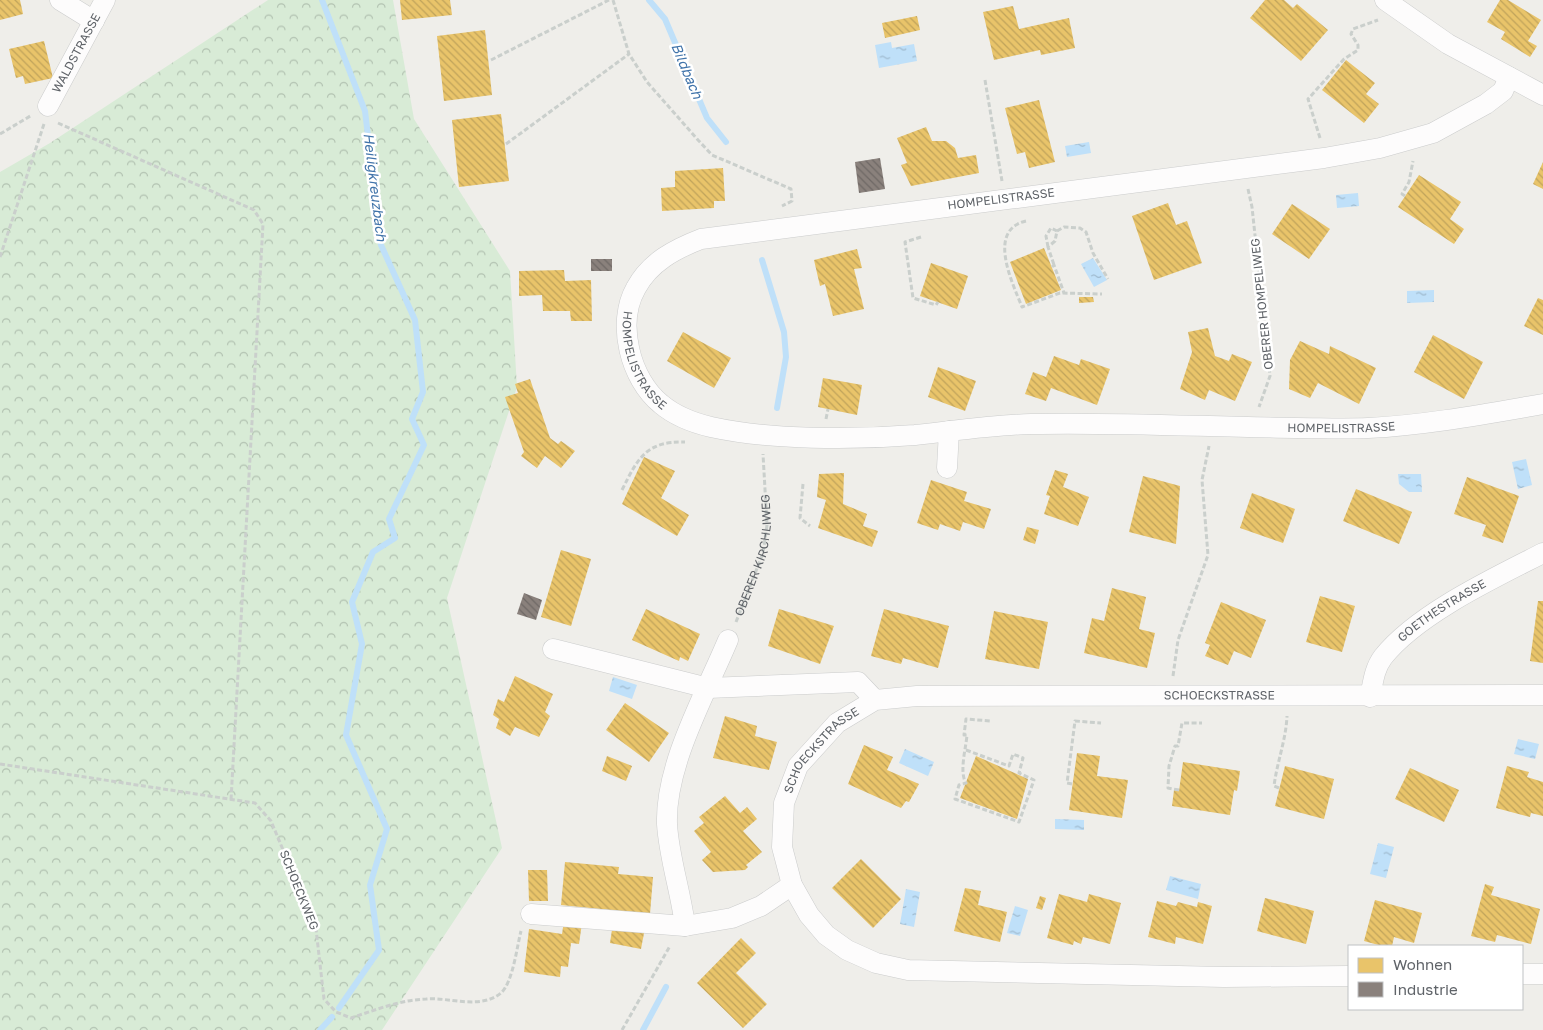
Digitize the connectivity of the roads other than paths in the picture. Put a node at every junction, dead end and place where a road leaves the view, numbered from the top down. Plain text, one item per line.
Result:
1 (60, 0) edge
2 (104, 0) edge
3 (1385, 0) edge
4 (94, 21) junction
5 (1509, 77) junction
6 (1543, 95) edge
7 (47, 112) road end
8 (1543, 404) edge
9 (949, 431) junction
10 (947, 468) dead end
11 (1543, 553) edge
12 (728, 640) road end
13 (553, 649) dead end
14 (708, 688) junction
15 (1543, 695) edge
16 (1370, 697) junction
17 (875, 700) junction
18 (792, 885) junction
19 (531, 914) road end
20 (685, 926) junction
21 (1523, 974) edge
22 (1543, 974) edge
23 (1348, 976) edge

1 - 4 street
2 - 4 street, WALDSTRASSE
3 - 5 street
4 - 7 street, WALDSTRASSE
5 - 6 street
5 - 9 street, HOMPELISTRASSE
8 - 9 street, HOMPELISTRASSE
9 - 10 street
11 - 16 street, GOETHESTRASSE
12 - 14 street
13 - 14 street
14 - 17 street
14 - 20 street
15 - 16 street, SCHOECKSTRASSE
16 - 17 street, SCHOECKSTRASSE
17 - 18 street, SCHOECKSTRASSE
18 - 20 street
18 - 23 street, SCHOECKSTRASSE
19 - 20 street
21 - 22 street

